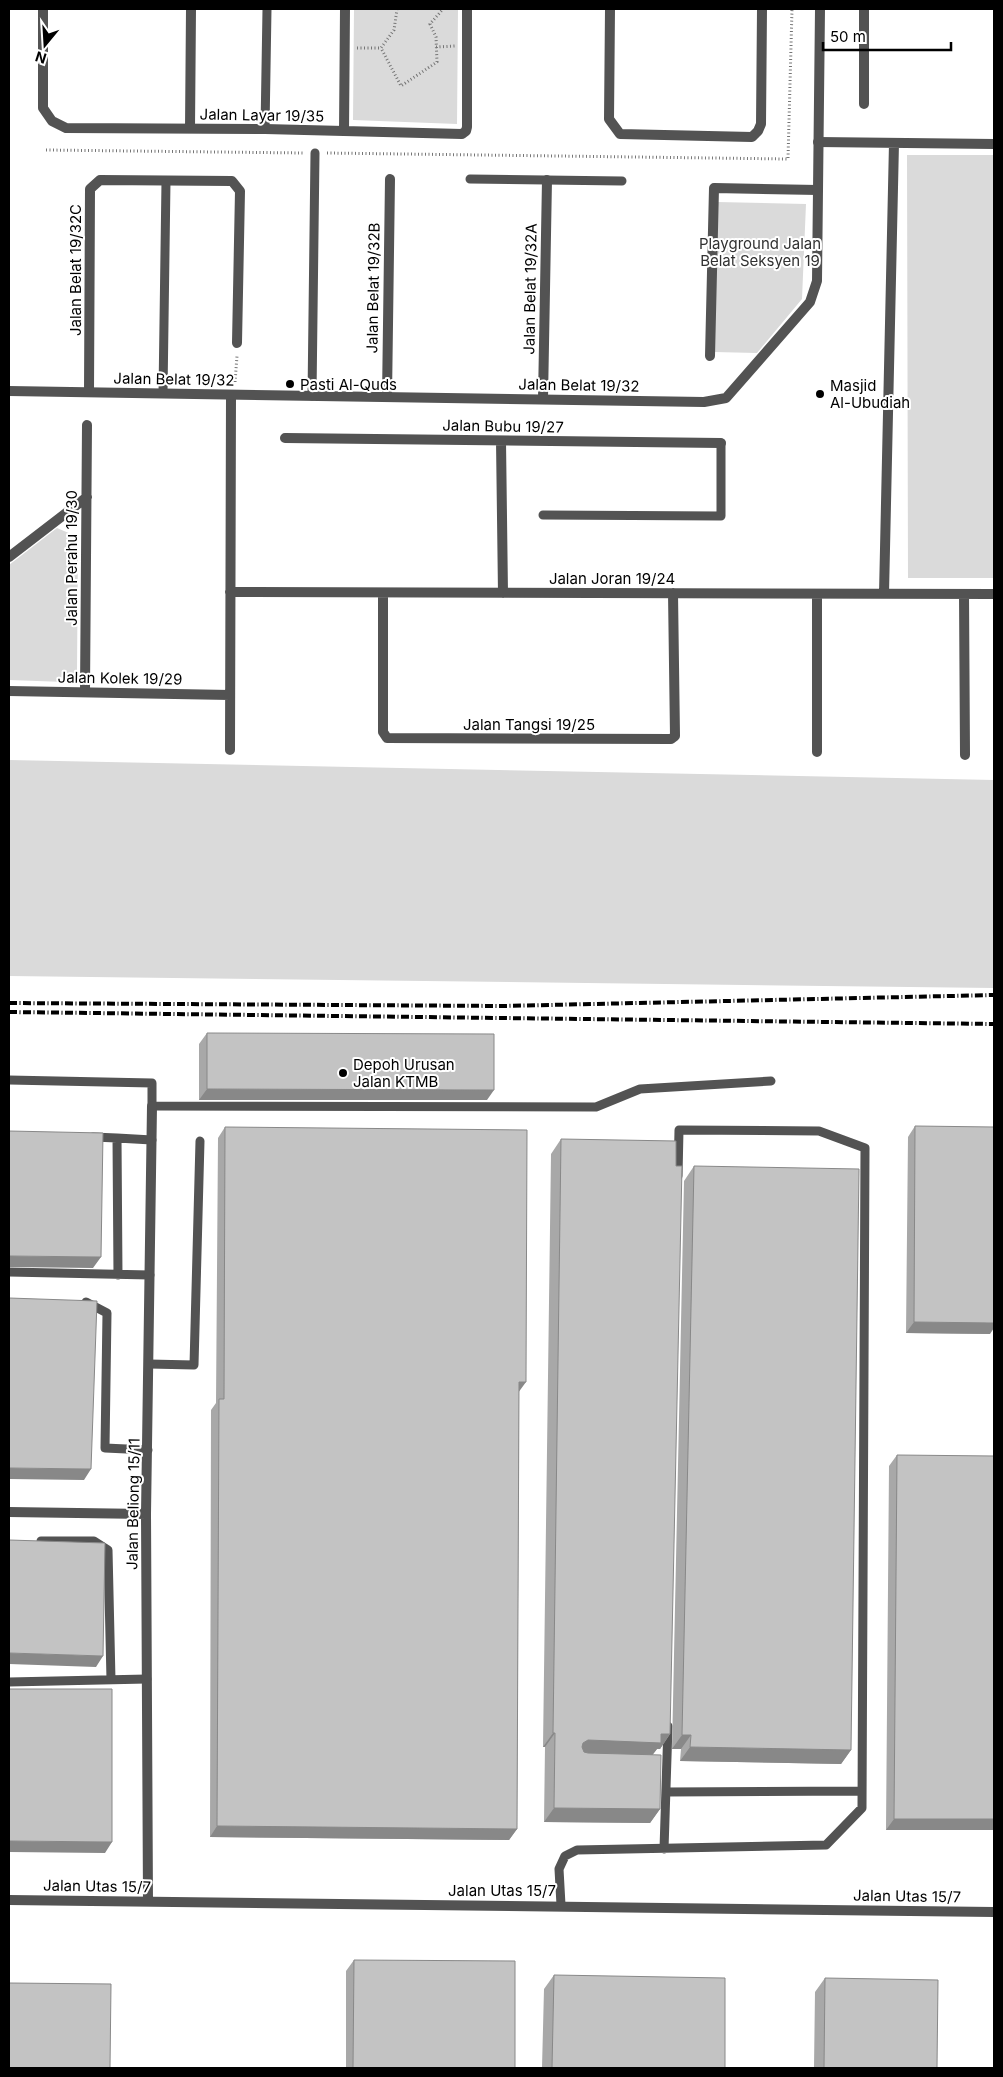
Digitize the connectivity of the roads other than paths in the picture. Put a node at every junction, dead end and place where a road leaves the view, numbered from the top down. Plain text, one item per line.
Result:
1 (43, 9) edge
2 (191, 9) edge
3 (267, 9) edge
4 (346, 9) edge
5 (467, 9) edge
6 (610, 9) edge
7 (762, 9) edge
8 (820, 9) edge
9 (864, 9) edge
10 (864, 104) dead end
11 (190, 128) junction
12 (265, 129) junction
13 (344, 131) junction
14 (818, 142) junction
15 (894, 143) junction
16 (994, 144) edge
17 (315, 153) road end
18 (470, 179) dead end
19 (166, 180) junction
20 (390, 180) dead end
21 (548, 180) junction
22 (622, 180) dead end
23 (818, 190) junction
24 (237, 343) road end
25 (710, 356) dead end
26 (9, 391) edge
27 (89, 392) junction
28 (163, 394) junction
29 (233, 395) junction
30 (312, 396) junction
31 (387, 397) junction
32 (543, 399) junction
33 (87, 424) dead end
34 (285, 438) dead end
35 (501, 441) junction
36 (721, 443) joint
37 (87, 497) junction
38 (543, 515) dead end
39 (9, 557) edge
40 (230, 592) junction
41 (383, 593) junction
42 (503, 593) junction
43 (673, 593) junction
44 (817, 594) junction
45 (884, 594) junction
46 (964, 594) junction
47 (994, 594) edge
48 (9, 691) edge
49 (85, 692) junction
50 (230, 695) junction
51 (230, 750) dead end
52 (816, 752) dead end
53 (964, 755) dead end
54 (9, 1080) edge
55 (771, 1081) dead end
56 (152, 1106) junction
57 (79, 1137) edge
58 (117, 1138) junction
59 (152, 1140) junction
60 (200, 1141) dead end
61 (677, 1190) edge
62 (9, 1272) edge
63 (118, 1275) junction
64 (150, 1275) junction
65 (78, 1302) edge
66 (149, 1364) junction
67 (148, 1450) junction
68 (9, 1512) edge
69 (146, 1514) junction
70 (36, 1541) edge
71 (147, 1679) junction
72 (111, 1680) junction
73 (9, 1682) edge
74 (668, 1715) edge
75 (657, 1764) edge
76 (667, 1764) junction
77 (862, 1790) junction
78 (666, 1792) junction
79 (664, 1849) junction
80 (9, 1900) edge
81 (148, 1902) junction
82 (561, 1905) junction
83 (994, 1912) edge

1 - 11 street, Jalan Layar 19/35
2 - 11 street
3 - 12 lane
4 - 13 street
5 - 13 street, Jalan Layar 19/35
6 - 7 street
8 - 14 street, Jalan Belat 19/32
9 - 10 street
11 - 12 street, Jalan Layar 19/35
12 - 13 street, Jalan Layar 19/35
14 - 15 street
14 - 23 street, Jalan Belat 19/32
15 - 16 street
15 - 45 street
17 - 30 lane
18 - 21 lane
19 - 24 street, Jalan Belat 19/32C
19 - 27 street, Jalan Belat 19/32C
19 - 28 lane
20 - 31 street, Jalan Belat 19/32B
21 - 22 lane
21 - 32 street, Jalan Belat 19/32A
23 - 25 street
23 - 32 street, Jalan Belat 19/32
26 - 27 street, Jalan Belat 19/32
27 - 28 street, Jalan Belat 19/32
28 - 29 street, Jalan Belat 19/32
29 - 30 street, Jalan Belat 19/32
29 - 40 street
30 - 31 street, Jalan Belat 19/32
31 - 32 street, Jalan Belat 19/32
33 - 37 street, Jalan Perahu 19/30
34 - 35 street, Jalan Bubu 19/27
35 - 36 street, Jalan Bubu 19/27
35 - 42 street
36 - 38 lane
37 - 39 street
37 - 49 street, Jalan Perahu 19/30
40 - 41 street, Jalan Joran 19/24
40 - 50 street
41 - 42 street, Jalan Joran 19/24
41 - 43 street, Jalan Tangsi 19/25
42 - 43 street, Jalan Joran 19/24
43 - 44 street, Jalan Joran 19/24
44 - 45 street, Jalan Joran 19/24
44 - 52 street
45 - 46 street, Jalan Joran 19/24
46 - 47 street, Jalan Joran 19/24
46 - 53 street
48 - 49 street, Jalan Kolek 19/29
49 - 50 street, Jalan Kolek 19/29
50 - 51 street
54 - 56 lane
55 - 56 lane
56 - 59 street, Jalan Beliong 15/11
57 - 58 lane
58 - 59 lane
58 - 63 lane
59 - 64 street, Jalan Beliong 15/11
60 - 66 lane
61 - 77 lane
62 - 63 lane
63 - 64 lane
64 - 66 street, Jalan Beliong 15/11
65 - 67 lane
66 - 67 street, Jalan Beliong 15/11
67 - 69 street, Jalan Beliong 15/11
68 - 69 street
69 - 71 street, Jalan Beliong 15/11
70 - 72 lane
71 - 72 lane
71 - 81 street, Jalan Beliong 15/11
72 - 73 lane
74 - 76 lane
75 - 76 lane
76 - 78 lane
77 - 78 lane
77 - 79 lane
78 - 79 lane
79 - 82 lane
80 - 81 street, Jalan Utas 15/7
81 - 82 street, Jalan Utas 15/7
82 - 83 street, Jalan Utas 15/7

